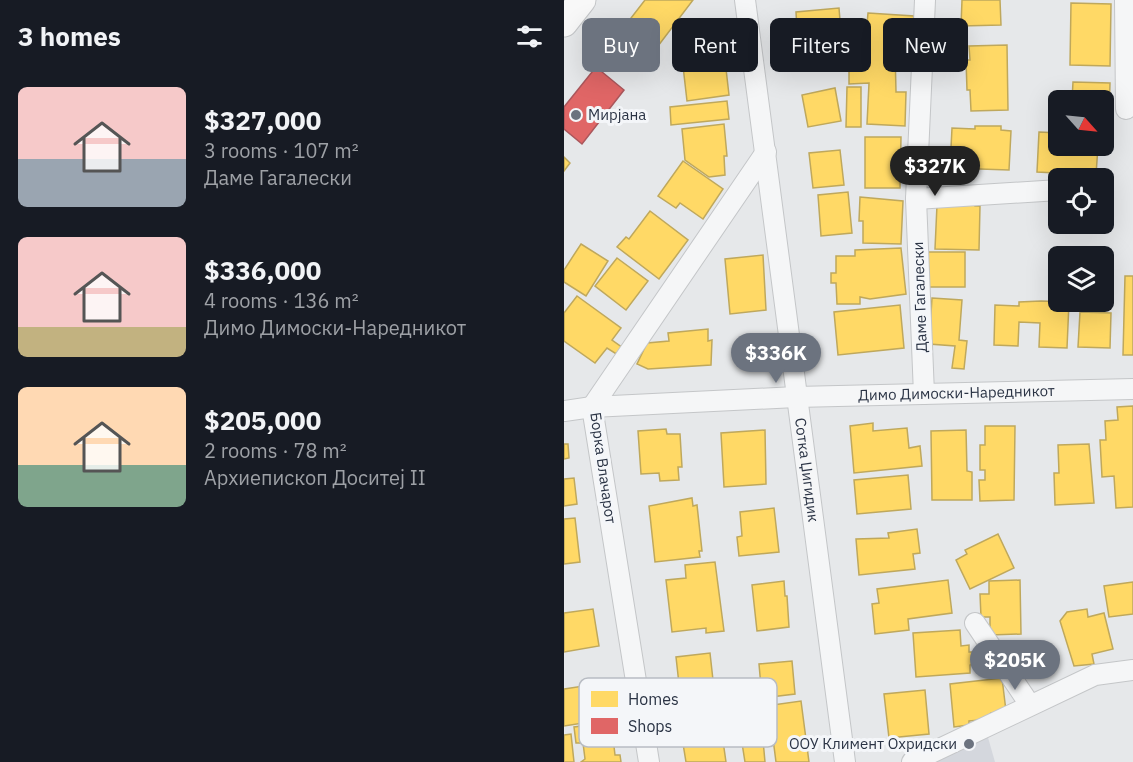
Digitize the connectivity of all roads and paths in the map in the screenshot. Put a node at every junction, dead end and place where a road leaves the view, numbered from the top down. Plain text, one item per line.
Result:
1 (582, 0) edge
2 (745, 0) edge
3 (925, 0) edge
4 (1125, 0) edge
5 (564, 23) edge
6 (1126, 108) dead end
7 (766, 152) junction
8 (1048, 191) edge
9 (916, 199) junction
10 (1133, 388) edge
11 (924, 394) junction
12 (796, 397) junction
13 (592, 407) junction
14 (564, 411) edge
15 (975, 623) dead end
16 (1133, 670) edge
17 (636, 678) edge
18 (1030, 705) junction
19 (647, 747) edge
20 (649, 762) edge
21 (845, 762) edge
22 (912, 762) edge

1 - 5 main road
2 - 7 street, Сотка Џигидик
3 - 9 street, Даме Гагалески
4 - 6 street
7 - 12 street, Сотка Џигидик
7 - 13 street, Борка Влачарот
8 - 9 street
9 - 11 street, Даме Гагалески
10 - 11 street, Димо Димоски-Наредникот
11 - 12 street, Димо Димоски-Наредникот
12 - 13 street, Димо Димоски-Наредникот
12 - 21 street, Сотка Џигидик
13 - 14 street, Димо Димоски-Наредникот
13 - 17 street, Борка Влачарот
15 - 18 street
16 - 18 street
18 - 22 street
19 - 20 street, Борка Влачарот

